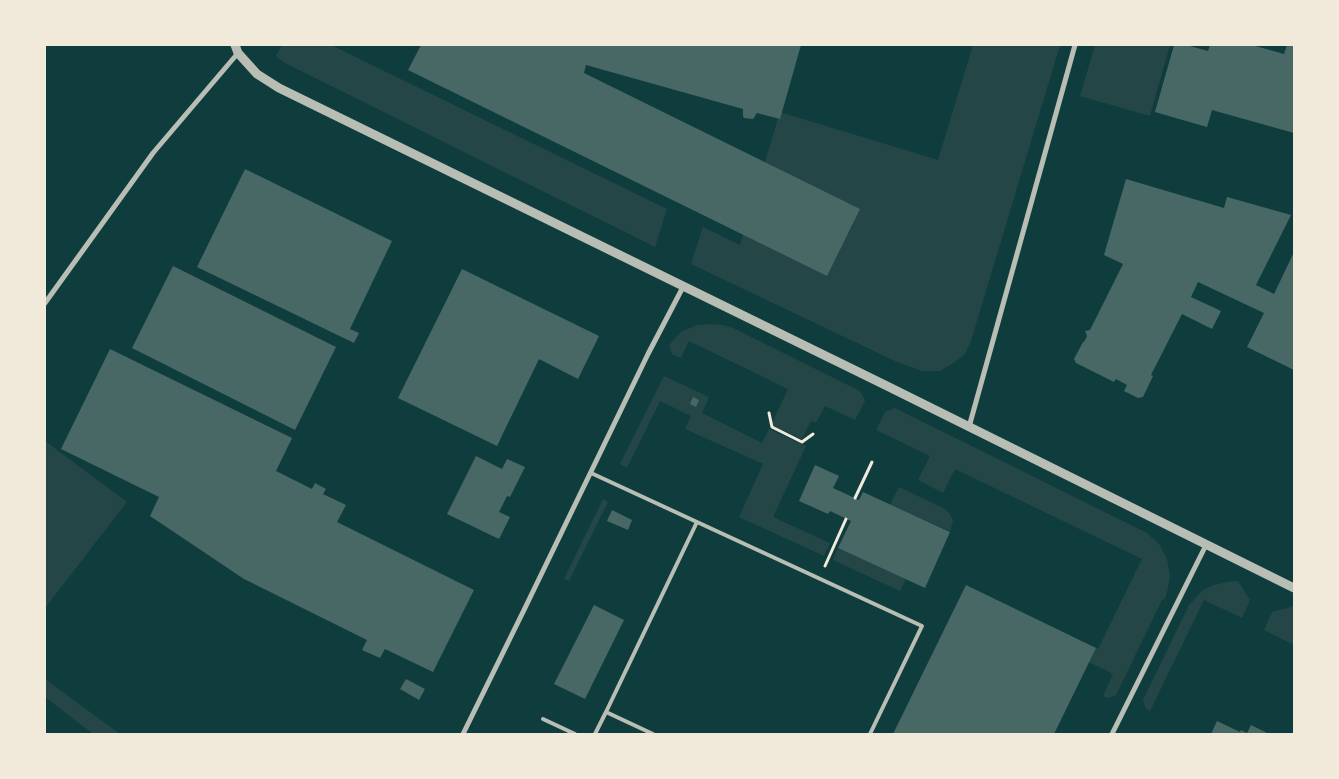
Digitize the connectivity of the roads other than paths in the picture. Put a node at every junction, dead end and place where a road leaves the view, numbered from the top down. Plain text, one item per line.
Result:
1 (1075, 45) edge
2 (237, 49) edge
3 (683, 287) junction
4 (45, 303) edge
5 (969, 427) junction
6 (591, 473) junction
7 (697, 522) junction
8 (1206, 545) junction
9 (1294, 588) edge
10 (606, 712) junction
11 (543, 719) dead end
12 (463, 734) edge
13 (575, 734) edge
14 (595, 734) edge
15 (653, 734) edge
16 (870, 734) edge
17 (1112, 734) edge

1 - 5 street
2 - 3 street
2 - 4 street
3 - 5 street
3 - 6 street
5 - 8 street
6 - 7 lane
6 - 12 street
7 - 10 lane
7 - 16 lane
8 - 9 street
8 - 17 street
10 - 14 lane
10 - 15 lane
11 - 13 lane

